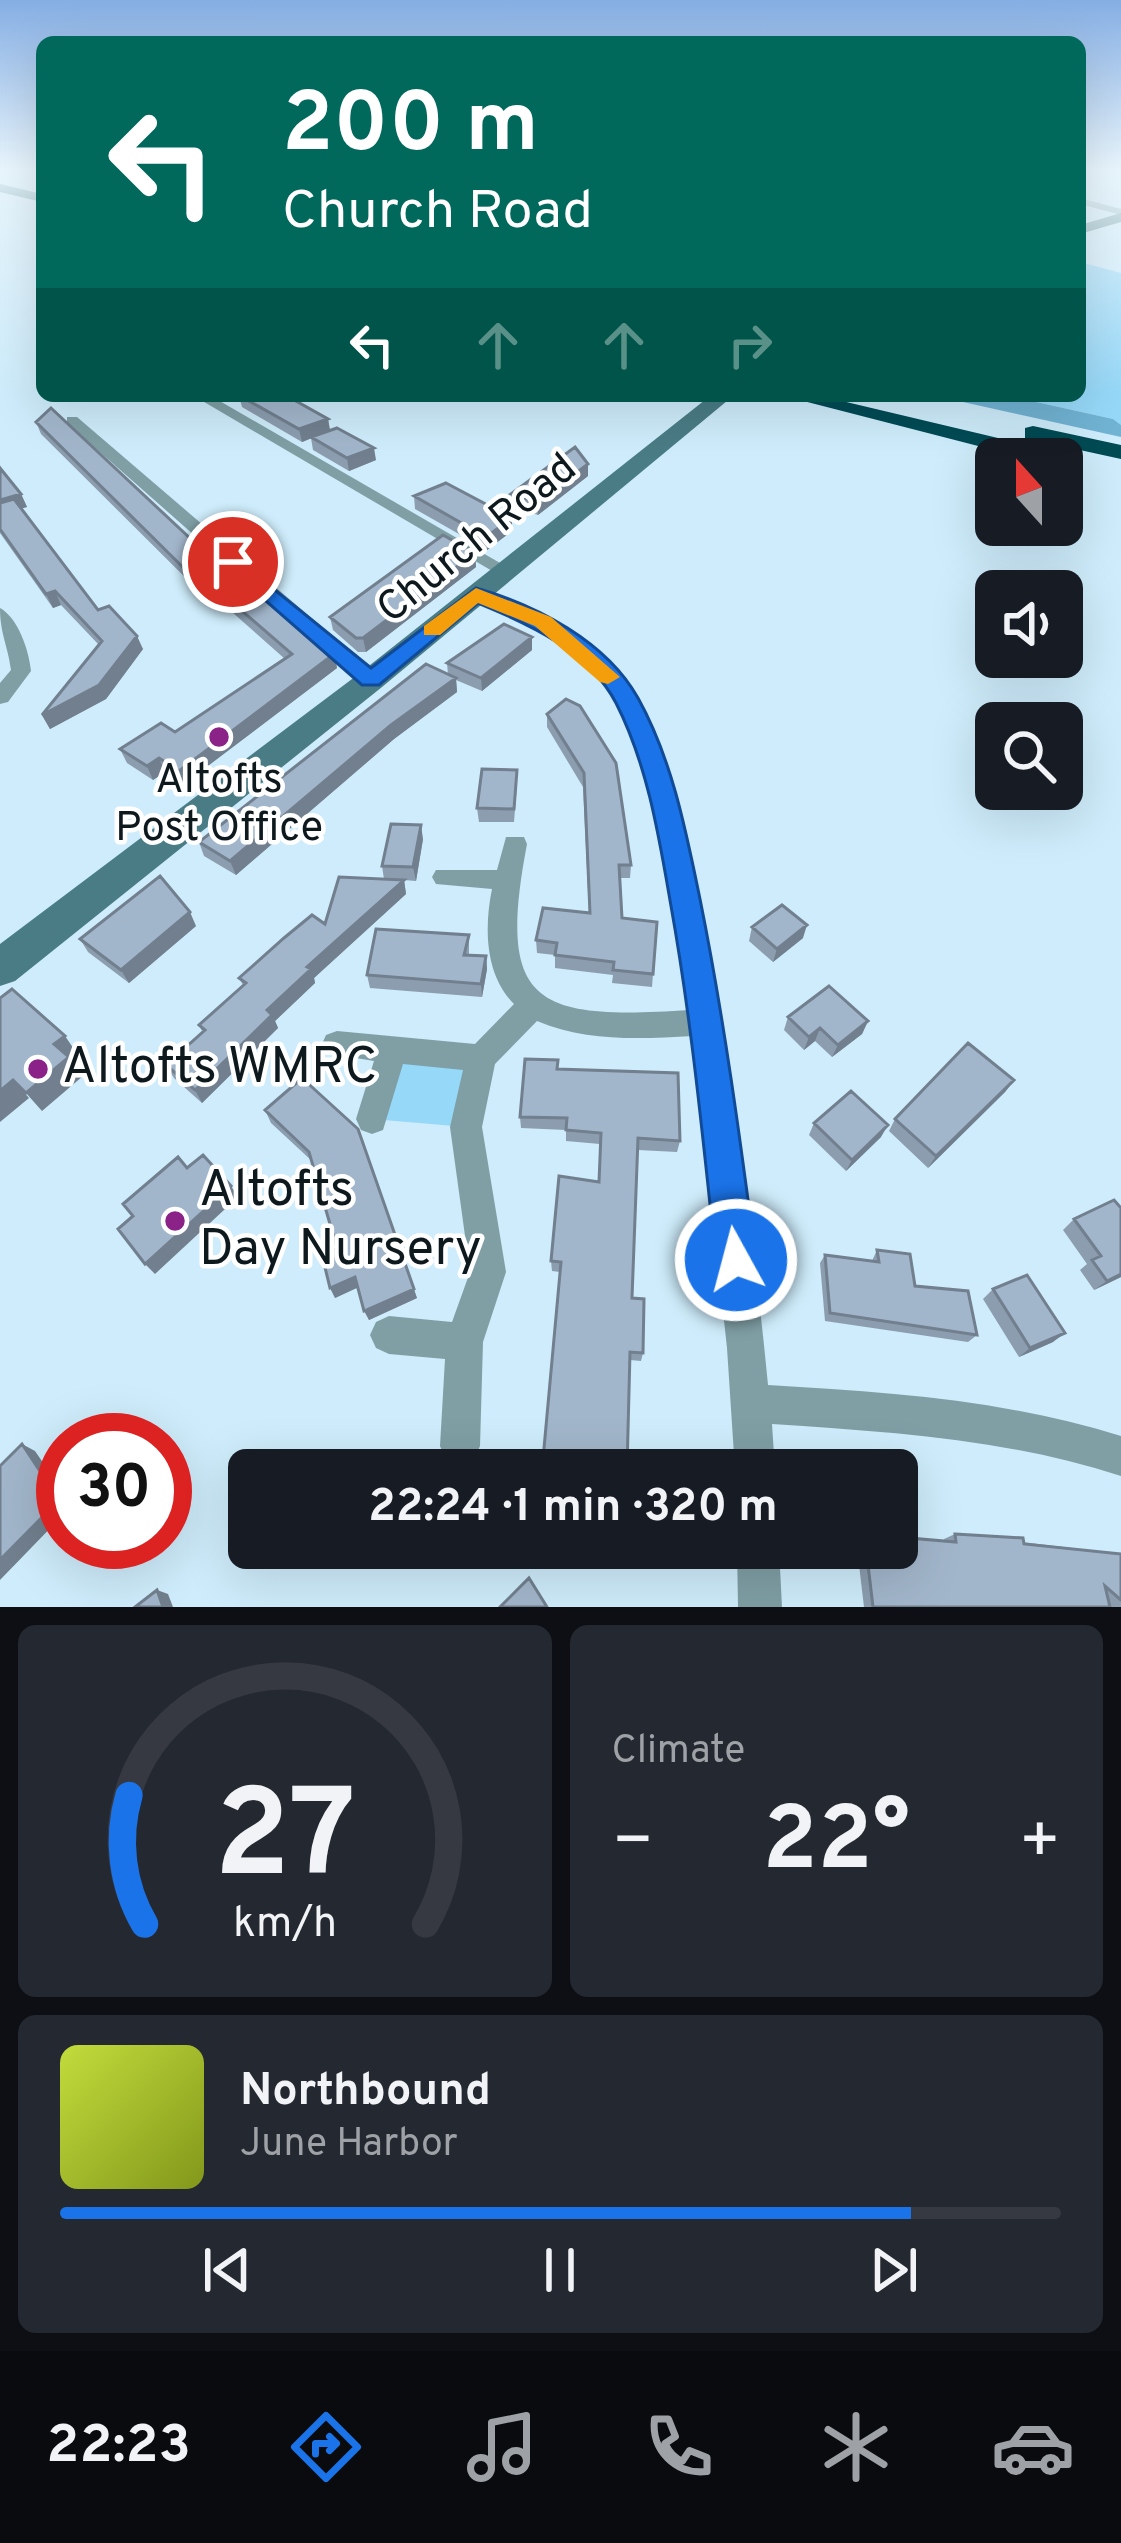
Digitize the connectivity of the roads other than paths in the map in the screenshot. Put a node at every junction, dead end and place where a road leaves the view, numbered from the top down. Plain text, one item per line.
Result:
1 (211, 402) edge
2 (716, 402) edge
3 (819, 402) edge
4 (899, 402) edge
5 (72, 420) edge
6 (975, 439) edge
7 (1121, 452) edge
8 (1083, 465) edge
9 (1121, 474) edge
10 (505, 571) junction
11 (476, 595) junction
12 (0, 614) edge
13 (371, 680) junction
14 (0, 697) edge
15 (514, 844) dead end
16 (445, 877) dead end
17 (504, 880) junction
18 (0, 968) edge
19 (531, 1007) junction
20 (708, 1022) junction
21 (337, 1044) dead end
22 (392, 1051) junction
23 (481, 1058) junction
24 (372, 1119) dead end
25 (389, 1335) dead end
26 (464, 1342) junction
27 (752, 1402) junction
28 (460, 1446) dead end
29 (754, 1449) edge
30 (1121, 1456) edge
31 (759, 1569) edge
32 (760, 1607) edge

1 - 10 street
2 - 10 street, Church Road
3 - 6 highway
4 - 7 highway
5 - 13 street
8 - 9 highway
10 - 11 street, Church Road
11 - 13 street, Church Road
11 - 20 street
12 - 14 street
13 - 18 street, Church Road
15 - 17 street
16 - 17 street
17 - 19 street
19 - 20 street
19 - 23 street
20 - 27 street
21 - 22 street
22 - 23 street
22 - 24 street
23 - 26 street
25 - 26 street
26 - 28 street
27 - 29 street
27 - 30 street
31 - 32 street

